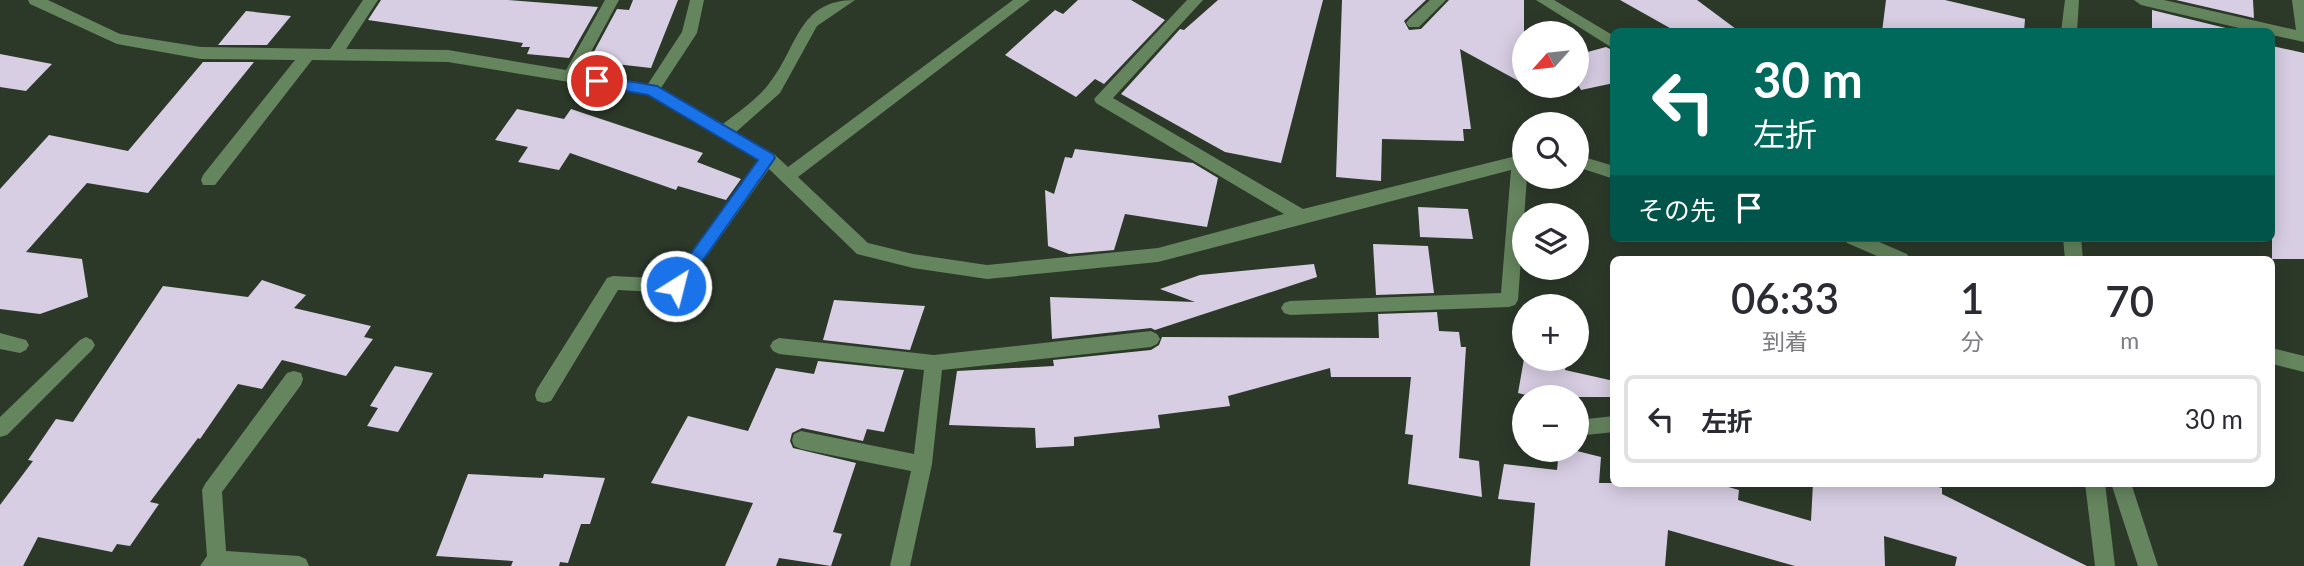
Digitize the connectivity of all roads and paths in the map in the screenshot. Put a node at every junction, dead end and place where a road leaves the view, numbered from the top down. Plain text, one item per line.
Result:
1 (35, 0) edge
2 (372, 0) edge
3 (612, 0) edge
4 (697, 0) edge
5 (848, 0) edge
6 (1023, 0) edge
7 (1196, 0) edge
8 (1439, 0) edge
9 (1543, 0) edge
10 (2072, 0) edge
11 (2141, 0) edge
12 (2299, 0) edge
13 (1414, 23) dead end
14 (2069, 28) edge
15 (2264, 28) edge
16 (2275, 30) edge
17 (2304, 31) edge
18 (2304, 37) edge
19 (1610, 42) edge
20 (307, 55) junction
21 (334, 55) junction
22 (570, 76) junction
23 (652, 90) junction
24 (725, 132) junction
25 (768, 158) junction
26 (1512, 163) edge
27 (1589, 165) edge
28 (1610, 172) edge
29 (787, 176) junction
30 (209, 180) dead end
31 (1519, 189) edge
32 (1301, 216) junction
33 (1862, 242) edge
34 (1894, 256) edge
35 (1290, 308) dead end
36 (1151, 339) dead end
37 (0, 341) edge
38 (20, 345) dead end
39 (86, 345) dead end
40 (779, 345) dead end
41 (2275, 357) edge
42 (934, 363) junction
43 (2304, 364) edge
44 (294, 379) dead end
45 (544, 395) dead end
46 (1610, 424) edge
47 (1589, 427) edge
48 (0, 429) edge
49 (801, 440) dead end
50 (922, 464) junction
51 (2095, 487) edge
52 (2122, 487) edge
53 (214, 563) edge
54 (299, 566) edge
55 (900, 566) edge
56 (2105, 566) edge
57 (2148, 566) edge

1 - 20 street
2 - 21 street
3 - 22 street
4 - 23 street
5 - 24 street
6 - 29 street
7 - 32 street
8 - 13 street
9 - 19 street
10 - 14 street
11 - 15 street
12 - 17 street
16 - 18 street
20 - 21 street
20 - 30 street
21 - 22 street
22 - 23 street
23 - 24 street
24 - 25 street
25 - 29 street
25 - 45 street
26 - 32 street
27 - 28 street
29 - 32 street
31 - 35 street
33 - 34 street
36 - 42 street
37 - 38 street
39 - 48 street
40 - 42 street
41 - 43 street
42 - 50 street
44 - 53 street
46 - 47 street
49 - 50 street
50 - 55 street
51 - 56 street
52 - 57 street
53 - 54 street

